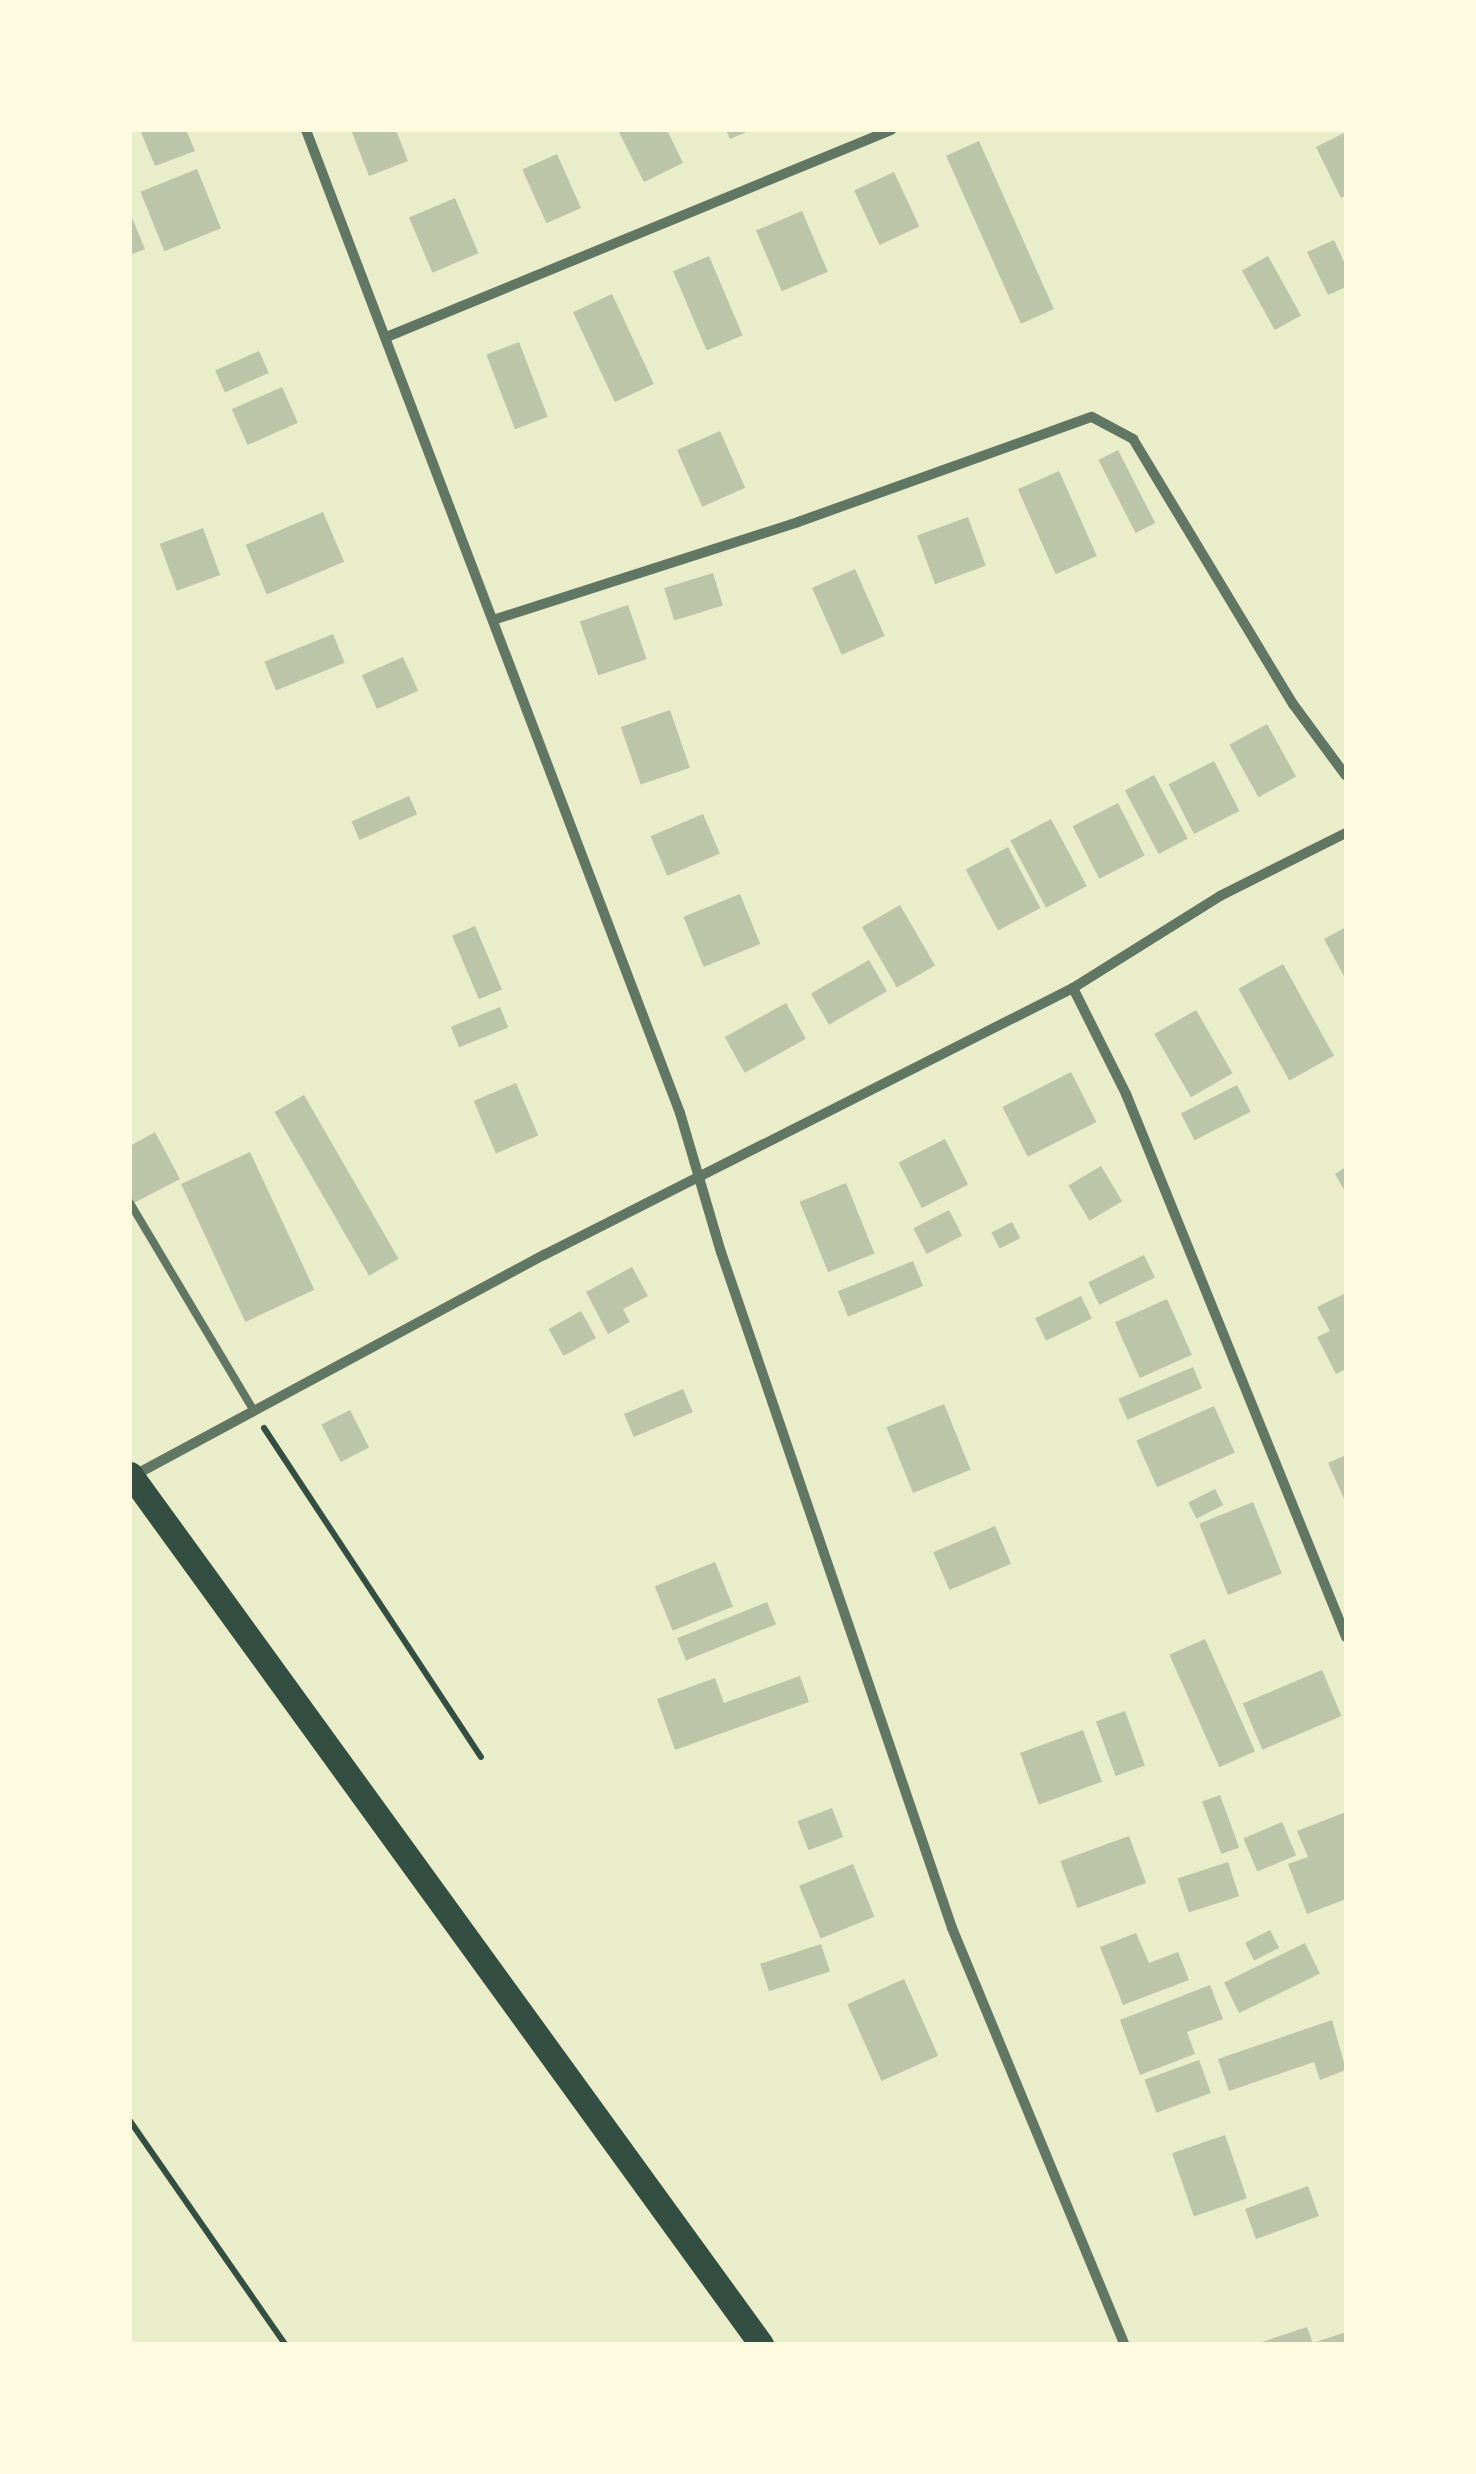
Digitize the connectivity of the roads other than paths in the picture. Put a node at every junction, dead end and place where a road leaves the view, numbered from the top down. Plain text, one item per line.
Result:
1 (306, 130) edge
2 (891, 130) edge
3 (389, 336) junction
4 (493, 620) junction
5 (1346, 776) edge
6 (1346, 832) edge
7 (1073, 988) junction
8 (697, 1179) junction
9 (130, 1202) edge
10 (252, 1409) junction
11 (131, 1475) edge
12 (1346, 1637) edge
13 (760, 2344) edge
14 (1124, 2344) edge

1 - 3 street
2 - 3 street
3 - 4 street
4 - 5 street
4 - 8 street
6 - 7 street
7 - 8 street
7 - 12 street
8 - 10 street
8 - 14 street
9 - 10 lane
10 - 11 street
11 - 13 highway

